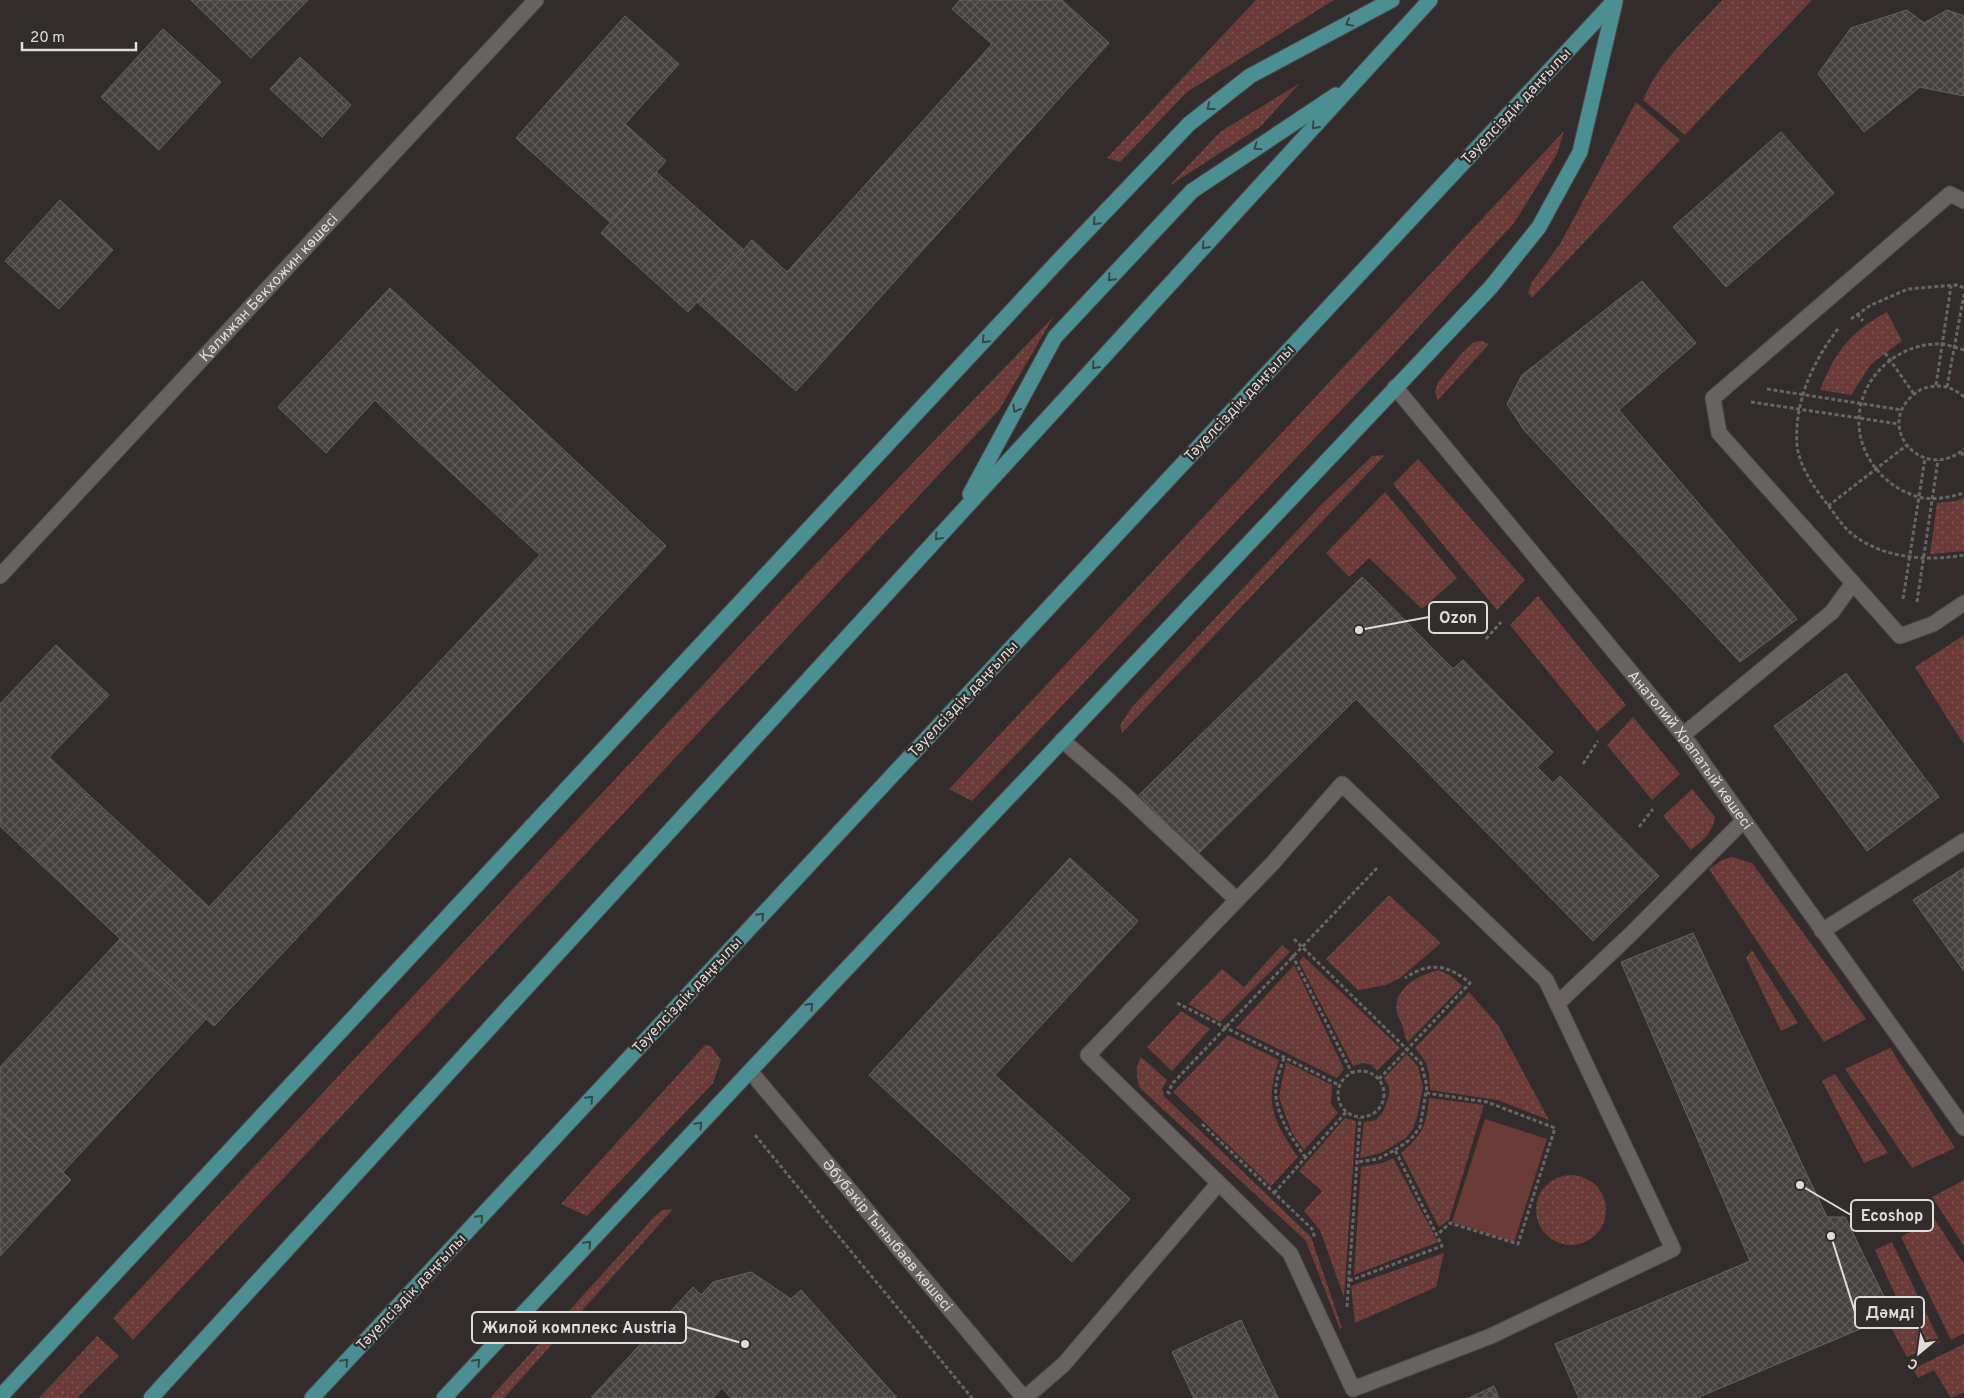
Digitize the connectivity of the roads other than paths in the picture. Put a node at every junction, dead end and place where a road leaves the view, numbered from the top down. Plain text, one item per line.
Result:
1 (536, 0) edge
2 (1392, 0) edge
3 (1430, 0) edge
4 (1615, 0) edge
5 (1356, 81) junction
6 (1964, 201) edge
7 (1395, 387) junction
8 (959, 515) junction
9 (0, 576) edge
10 (1853, 583) junction
11 (1964, 603) edge
12 (1683, 735) junction
13 (1062, 740) junction
14 (1743, 822) junction
15 (1964, 841) edge
16 (1237, 900) junction
17 (1822, 931) junction
18 (1558, 1003) junction
19 (750, 1070) junction
20 (1964, 1128) edge
21 (1218, 1184) junction
22 (0, 1397) edge
23 (151, 1398) edge
24 (312, 1398) edge
25 (444, 1398) edge
26 (1025, 1398) edge

1 - 9 street, Қалижан Бекхожин көшесі
2 -> 22 main road
3 - 5 main road
4 - 7 main road
24 -> 4 main road, Тәуелсіздік даңғылы
5 -> 8 main road
5 -> 8 main road
6 - 10 street
7 - 12 street, Анатолий Храпатый көшесі
7 - 13 main road
8 -> 23 main road
10 - 11 street
10 - 12 street
12 - 14 street, Анатолий Храпатый көшесі
13 - 16 street
19 -> 13 main road
14 - 17 street, Анатолий Храпатый көшесі
14 - 18 street
15 - 17 street
16 - 18 street
16 - 21 street
17 - 20 street, Анатолий Храпатый көшесі
18 - 21 street
25 -> 19 main road
19 - 26 street, Әбубәкір Тыныбаев көшесі
21 - 26 street

